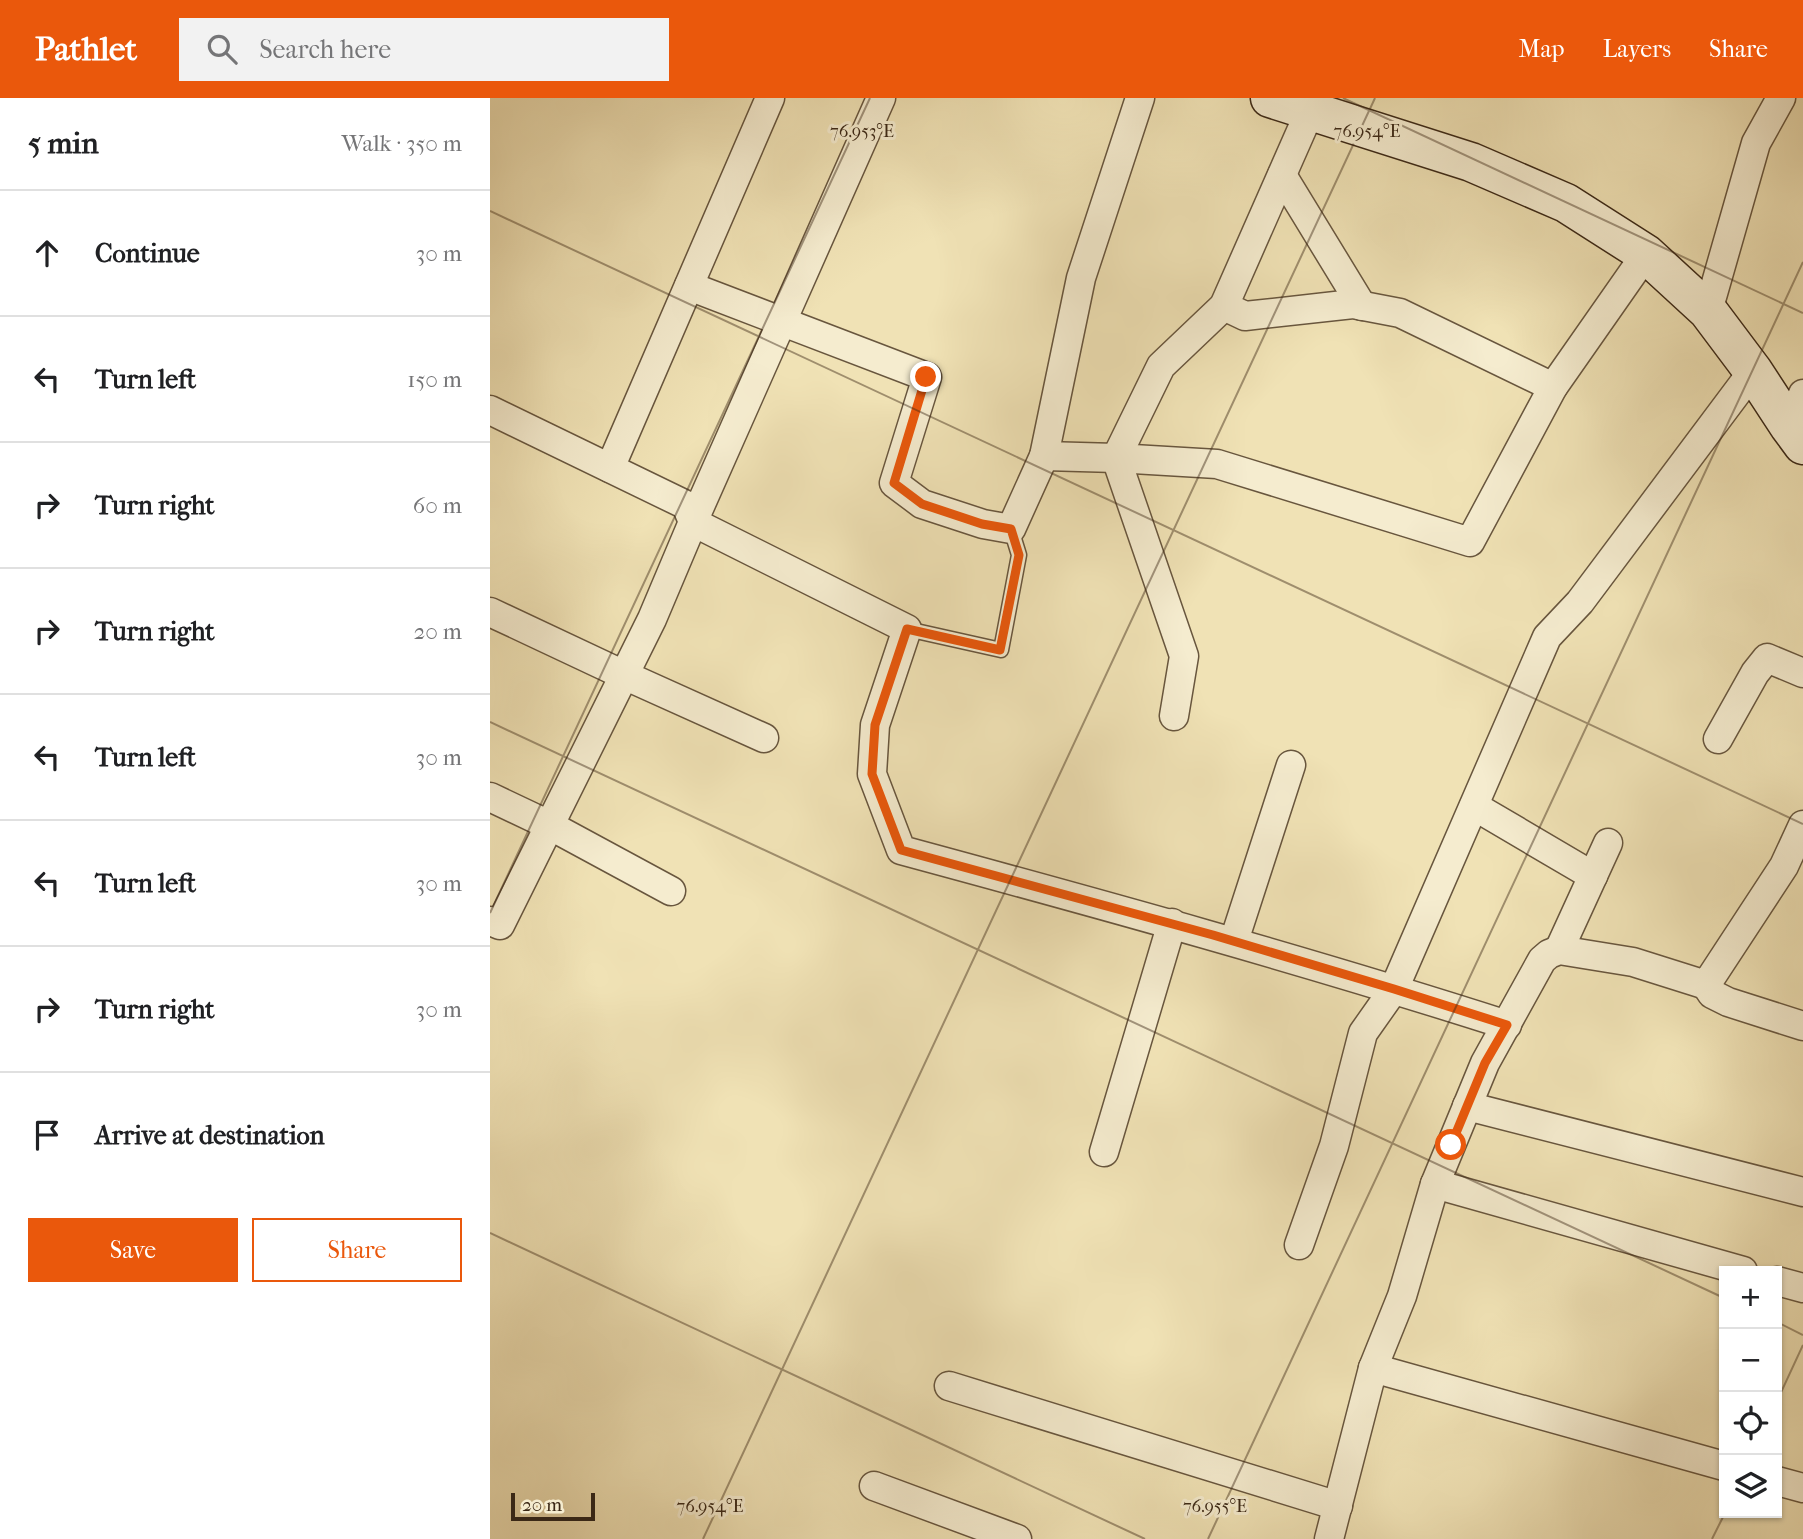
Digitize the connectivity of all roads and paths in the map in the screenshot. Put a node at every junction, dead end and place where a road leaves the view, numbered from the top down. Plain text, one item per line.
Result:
1 (770, 98) edge
2 (881, 98) edge
3 (1140, 98) edge
4 (1270, 98) edge
5 (1780, 98) edge
6 (1310, 111) junction
7 (1282, 175) junction
8 (1646, 254) junction
9 (688, 285) junction
10 (1224, 306) junction
11 (1362, 306) junction
12 (1707, 311) junction
13 (782, 322) junction
14 (1753, 371) junction
15 (1553, 387) junction
16 (490, 410) edge
17 (1798, 421) edge
18 (1044, 456) junction
19 (1116, 458) junction
20 (610, 467) junction
21 (693, 522) junction
22 (1011, 529) junction
23 (490, 612) edge
24 (907, 629) junction
25 (1803, 673) edge
26 (624, 676) junction
27 (1174, 716) dead end
28 (764, 738) dead end
29 (1718, 739) dead end
30 (1291, 765) dead end
31 (490, 797) edge
32 (1474, 806) junction
33 (549, 825) junction
34 (1803, 825) edge
35 (1608, 843) dead end
36 (1793, 868) edge
37 (1592, 876) junction
38 (671, 891) dead end
39 (490, 921) edge
40 (1172, 923) junction
41 (1234, 942) junction
42 (1559, 950) junction
43 (1706, 985) junction
44 (1394, 989) junction
45 (1507, 1025) junction
46 (1803, 1026) edge
47 (1467, 1106) junction
48 (1104, 1152) dead end
49 (1434, 1184) junction
50 (1803, 1192) edge
51 (1299, 1245) dead end
52 (1725, 1266) edge
53 (1782, 1282) edge
54 (1803, 1288) edge
55 (1373, 1368) junction
56 (949, 1386) dead end
57 (1719, 1465) edge
58 (1782, 1482) edge
59 (874, 1486) dead end
60 (1803, 1488) edge
61 (1338, 1506) junction
62 (1017, 1539) edge
63 (1329, 1539) edge

1 - 9 street
2 - 13 street
3 - 18 street
4 - 6 main road
5 - 12 street
6 - 7 street
6 - 8 main road
7 - 10 street
7 - 11 street
8 - 12 main road
8 - 15 street
9 - 13 street
9 - 20 street
10 - 11 street
10 - 19 street
11 - 15 street
12 - 14 main road
13 - 21 street
13 - 22 street
14 - 17 main road
14 - 32 street
15 - 19 street
16 - 20 street
18 - 19 street
18 - 22 street
19 - 27 street
20 - 21 street
21 - 24 street
21 - 26 street
22 - 24 lane
23 - 26 street
24 - 40 street
25 - 29 street
26 - 28 street
26 - 33 street
30 - 41 street
31 - 33 street
32 - 37 street
32 - 44 street
33 - 38 street
33 - 39 street
34 - 36 street
35 - 37 street
36 - 43 street
37 - 42 street
40 - 41 street
40 - 48 street
41 - 44 street
42 - 43 street
42 - 45 street
43 - 46 street
44 - 45 street
44 - 51 street
45 - 47 street
47 - 49 street
47 - 50 street
49 - 52 street
49 - 55 street
53 - 54 street
55 - 57 street
55 - 61 street
56 - 61 street
58 - 60 street
59 - 62 street
61 - 63 street

